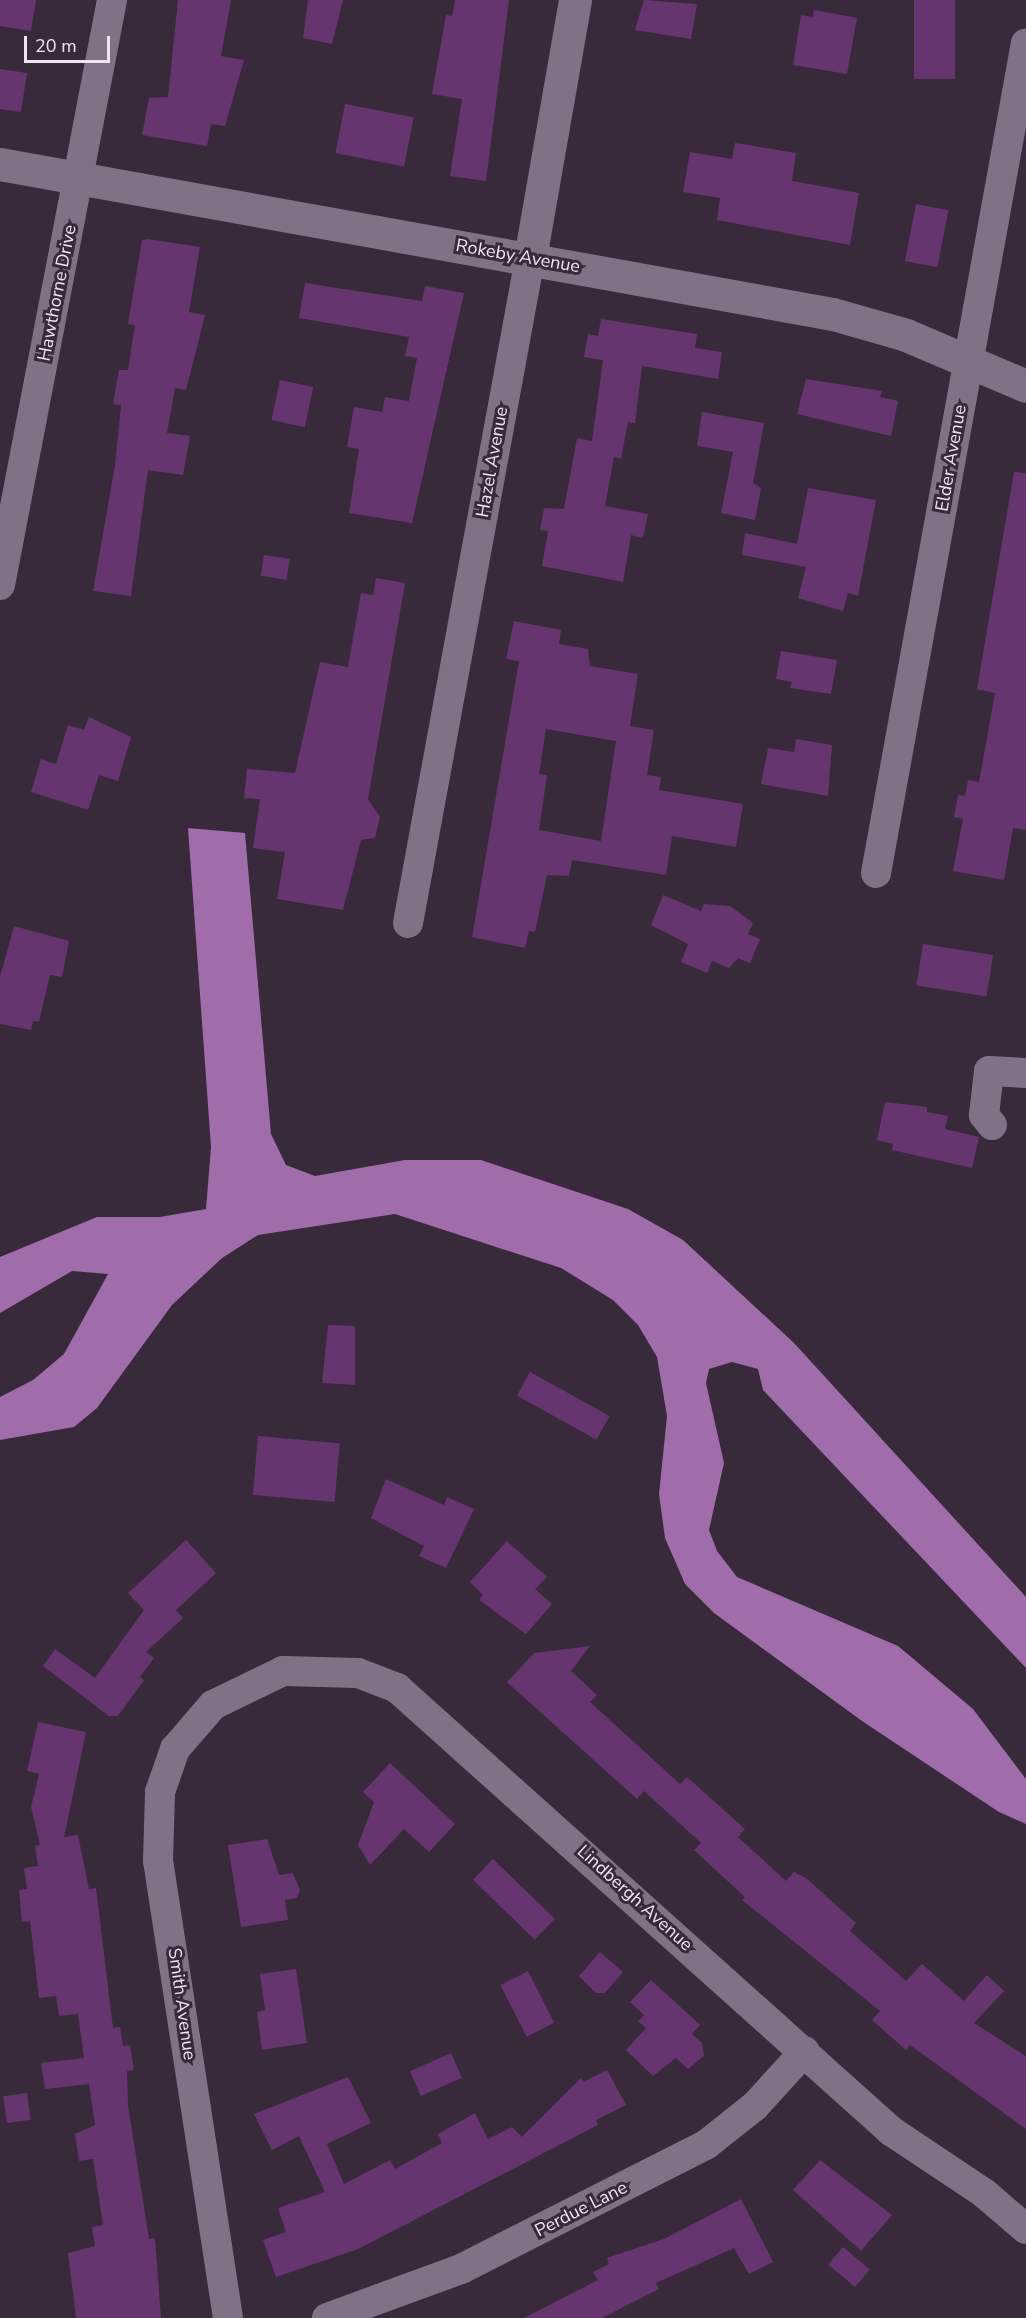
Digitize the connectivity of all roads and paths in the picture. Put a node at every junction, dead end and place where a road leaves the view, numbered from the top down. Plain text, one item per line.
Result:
1 (112, 0) edge
2 (575, 0) edge
3 (1026, 43) edge
4 (0, 164) edge
5 (80, 178) junction
6 (530, 258) junction
7 (969, 359) junction
8 (1026, 386) edge
9 (0, 585) edge
10 (876, 873) dead end
11 (408, 923) dead end
12 (1026, 1073) edge
13 (992, 1125) dead end
14 (213, 1705) joint
15 (805, 2051) junction
16 (1026, 2229) edge
17 (228, 2318) edge
18 (327, 2318) edge

1 - 5 street, Hawthorne Drive
2 - 6 street, Hazel Avenue
3 - 7 street, Elder Avenue
4 - 5 street, Rokeby Avenue
5 - 6 street, Rokeby Avenue
5 - 9 street, Hawthorne Drive
6 - 7 street, Rokeby Avenue
6 - 11 street, Hazel Avenue
7 - 8 street, Rokeby Avenue
7 - 10 street, Elder Avenue
12 - 13 street
14 - 15 street, Lindbergh Avenue
14 - 17 street, Smith Avenue
15 - 16 street, Lindbergh Avenue
15 - 18 street, Perdue Lane

